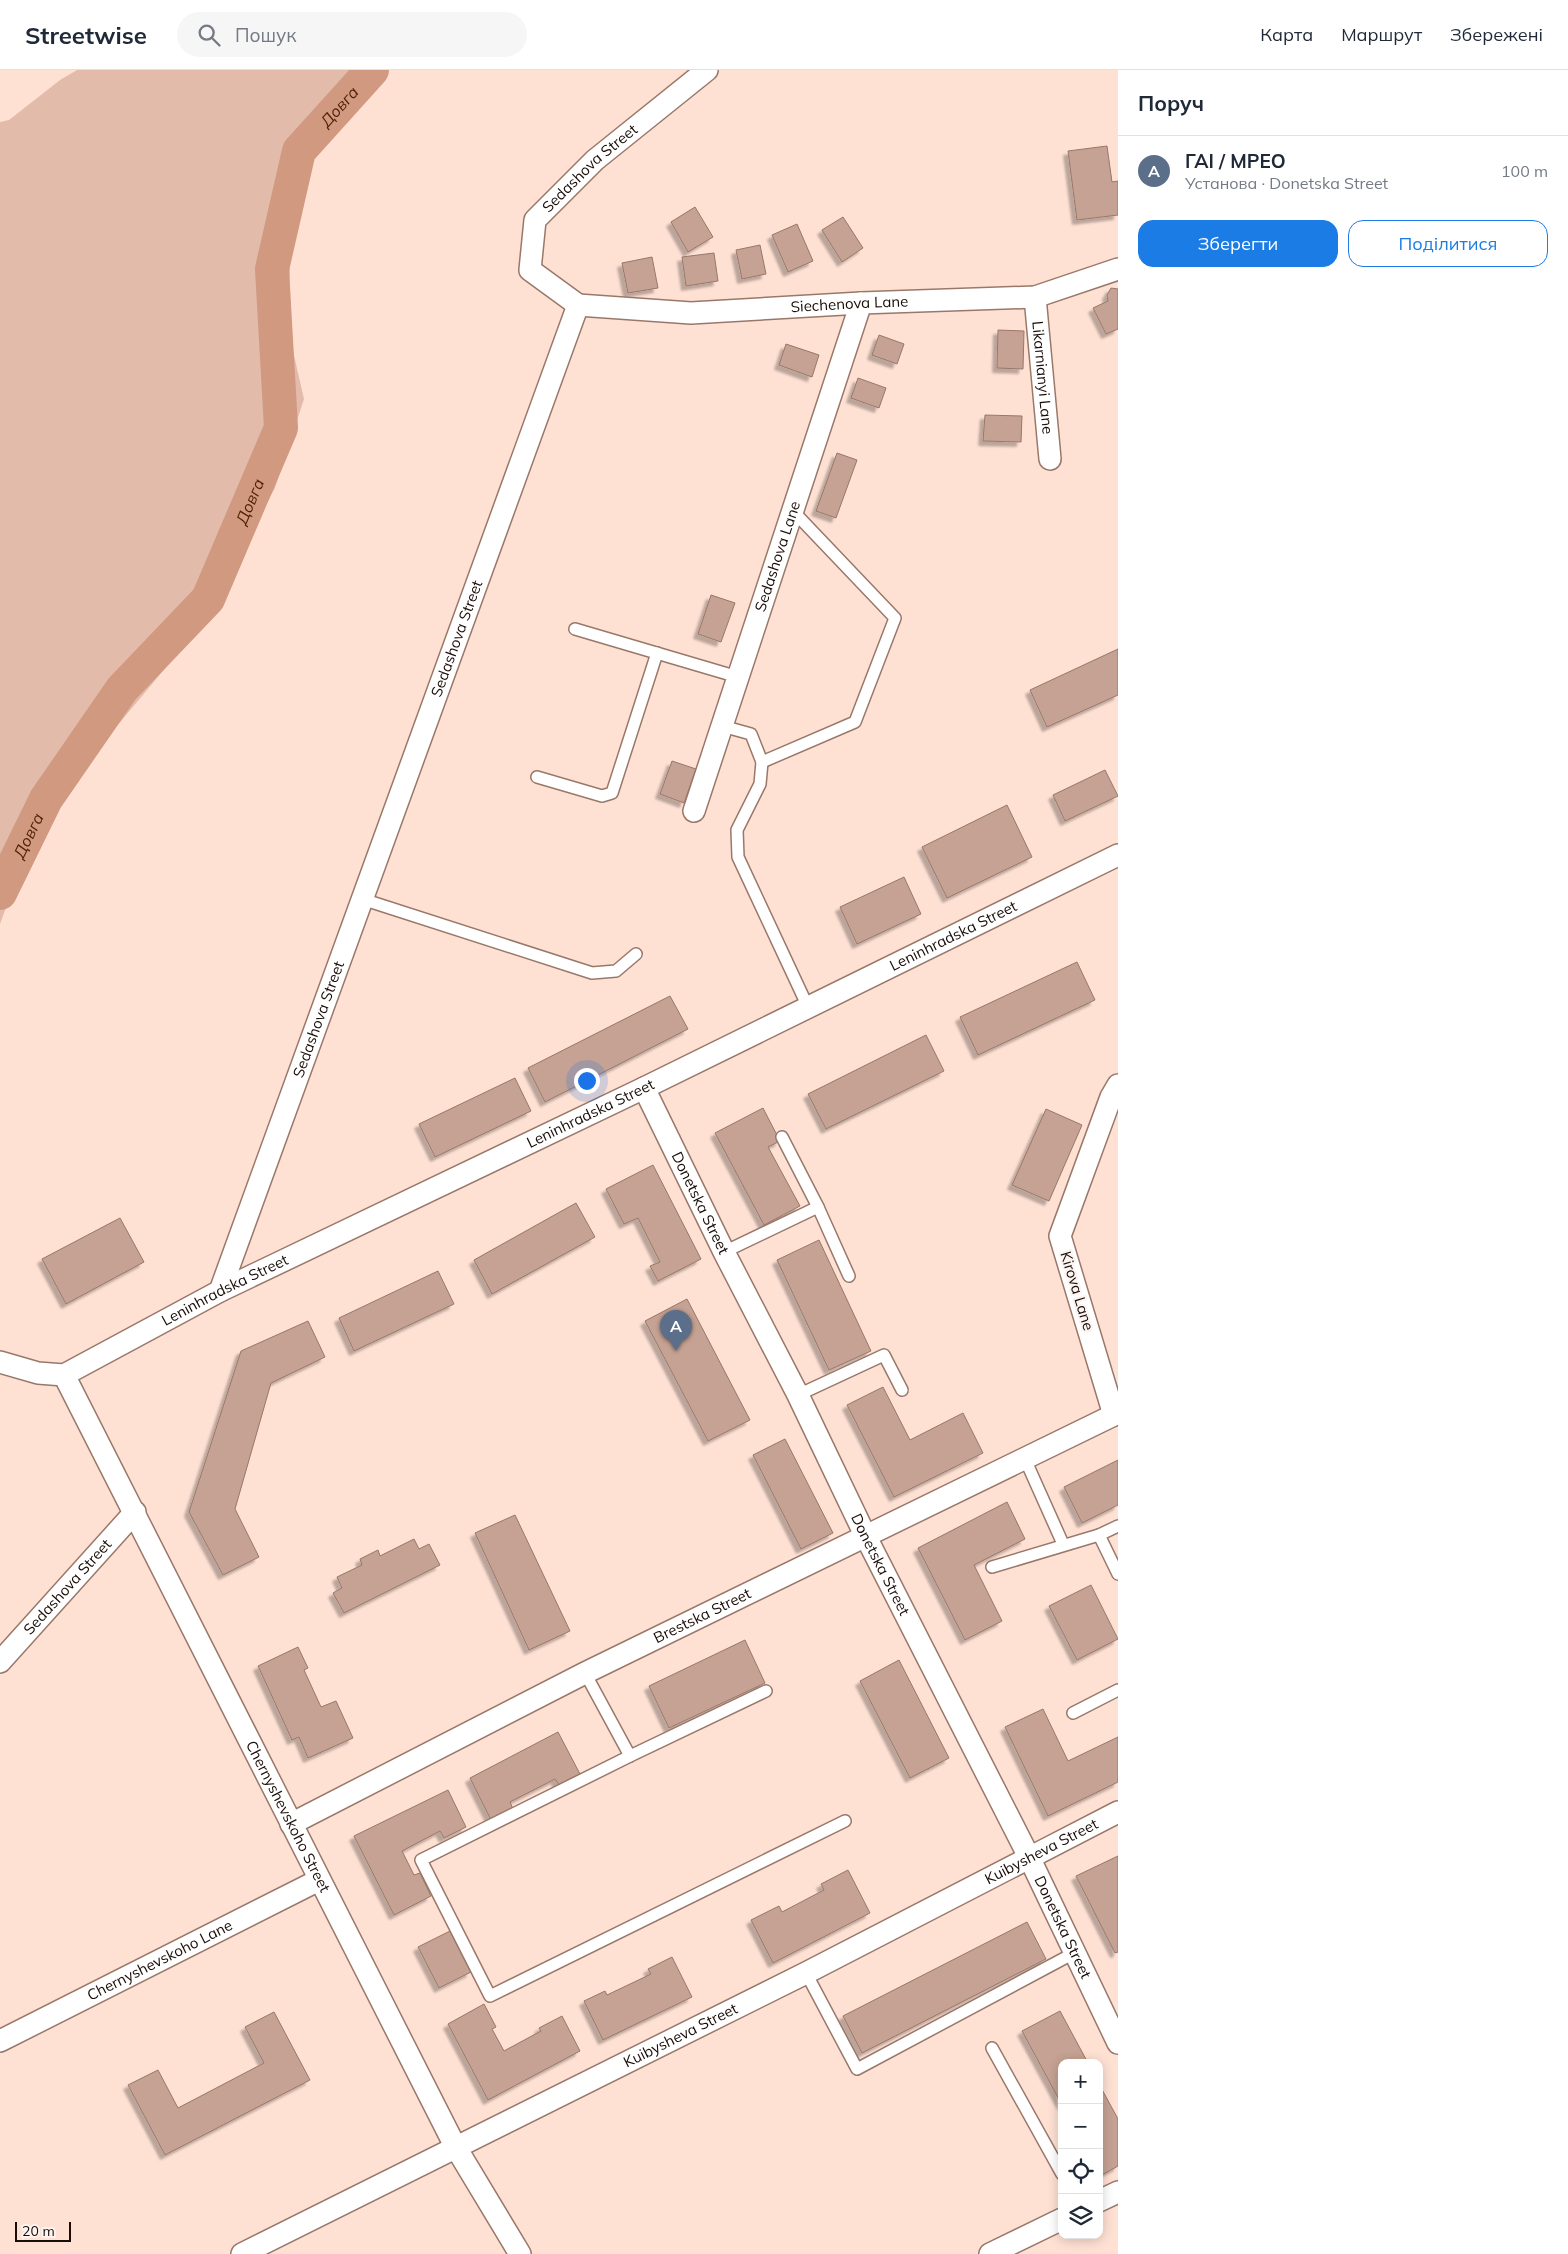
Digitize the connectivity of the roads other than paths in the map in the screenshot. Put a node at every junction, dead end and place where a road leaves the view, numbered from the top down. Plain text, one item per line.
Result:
1 (708, 70) edge
2 (1118, 269) edge
3 (1034, 297) junction
4 (861, 303) junction
5 (578, 305) junction
6 (1050, 460) dead end
7 (793, 511) junction
8 (575, 629) dead end
9 (657, 653) junction
10 (738, 677) junction
11 (722, 726) junction
12 (762, 762) junction
13 (537, 777) dead end
14 (694, 811) dead end
15 (1118, 855) edge
16 (362, 899) junction
17 (636, 954) dead end
18 (808, 1007) junction
19 (1118, 1085) edge
20 (644, 1088) junction
21 (782, 1137) dead end
22 (818, 1207) junction
23 (724, 1252) junction
24 (848, 1276) dead end
25 (220, 1291) junction
26 (0, 1362) edge
27 (64, 1375) junction
28 (902, 1390) dead end
29 (798, 1395) junction
30 (1116, 1414) edge
31 (1025, 1459) junction
32 (135, 1512) junction
33 (1118, 1526) edge
34 (865, 1535) junction
35 (1099, 1535) junction
36 (1063, 1544) junction
37 (992, 1567) dead end
38 (1118, 1574) edge
39 (0, 1662) edge
40 (585, 1673) junction
41 (1118, 1691) edge
42 (766, 1692) dead end
43 (1073, 1713) dead end
44 (630, 1756) junction
45 (1118, 1812) edge
46 (845, 1821) dead end
47 (291, 1824) junction
48 (1029, 1857) junction
49 (319, 1880) junction
50 (1076, 1952) junction
51 (806, 1973) junction
52 (0, 2041) edge
53 (1118, 2043) edge
54 (992, 2048) dead end
55 (455, 2146) junction
56 (1058, 2167) edge
57 (1118, 2192) edge
58 (1103, 2199) edge
59 (1058, 2221) edge
60 (242, 2254) edge
61 (520, 2254) edge
62 (990, 2254) edge

1 - 5 street, Sedashova Street
2 - 3 street, Siechenova Lane
3 - 4 street, Siechenova Lane
3 - 6 street, Likarnianyi Lane
4 - 5 street, Siechenova Lane
4 - 7 street, Sedashova Lane
5 - 16 street, Sedashova Street
7 - 10 street, Sedashova Lane
7 - 12 lane
8 - 9 lane
9 - 10 lane
9 - 13 lane
10 - 11 street, Sedashova Lane
11 - 12 lane
11 - 14 street, Sedashova Lane
12 - 18 lane
15 - 18 street, Leninhradska Street
16 - 17 lane
16 - 25 street, Sedashova Street
18 - 20 street, Leninhradska Street
19 - 30 street, Kirova Lane
20 - 23 street, Donetska Street
20 - 25 street, Leninhradska Street
21 - 22 lane
22 - 23 lane
22 - 24 lane
23 - 29 street, Donetska Street
25 - 27 street, Leninhradska Street
26 - 27 street
27 - 32 street, Chernyshevskoho Street
28 - 29 lane
29 - 34 street, Donetska Street
30 - 31 street, Brestska Street
31 - 34 street, Brestska Street
31 - 36 lane
32 - 39 street, Sedashova Street
32 - 47 street, Chernyshevskoho Street
33 - 35 lane
34 - 40 street, Brestska Street
34 - 48 street, Donetska Street
35 - 36 lane
35 - 38 lane
36 - 37 lane
40 - 44 lane
40 - 47 street, Brestska Street
41 - 43 lane
42 - 44 lane
44 - 46 lane
45 - 48 street, Kuibysheva Street
47 - 49 street, Chernyshevskoho Street
48 - 50 street, Donetska Street
48 - 51 street, Kuibysheva Street
49 - 52 street, Chernyshevskoho Lane
49 - 55 street, Chernyshevskoho Street
50 - 51 lane
50 - 53 street, Donetska Street
51 - 55 street, Kuibysheva Street
54 - 56 lane
55 - 60 street, Kuibysheva Street
55 - 61 street, Chernyshevskoho Street
57 - 58 street
59 - 62 street

